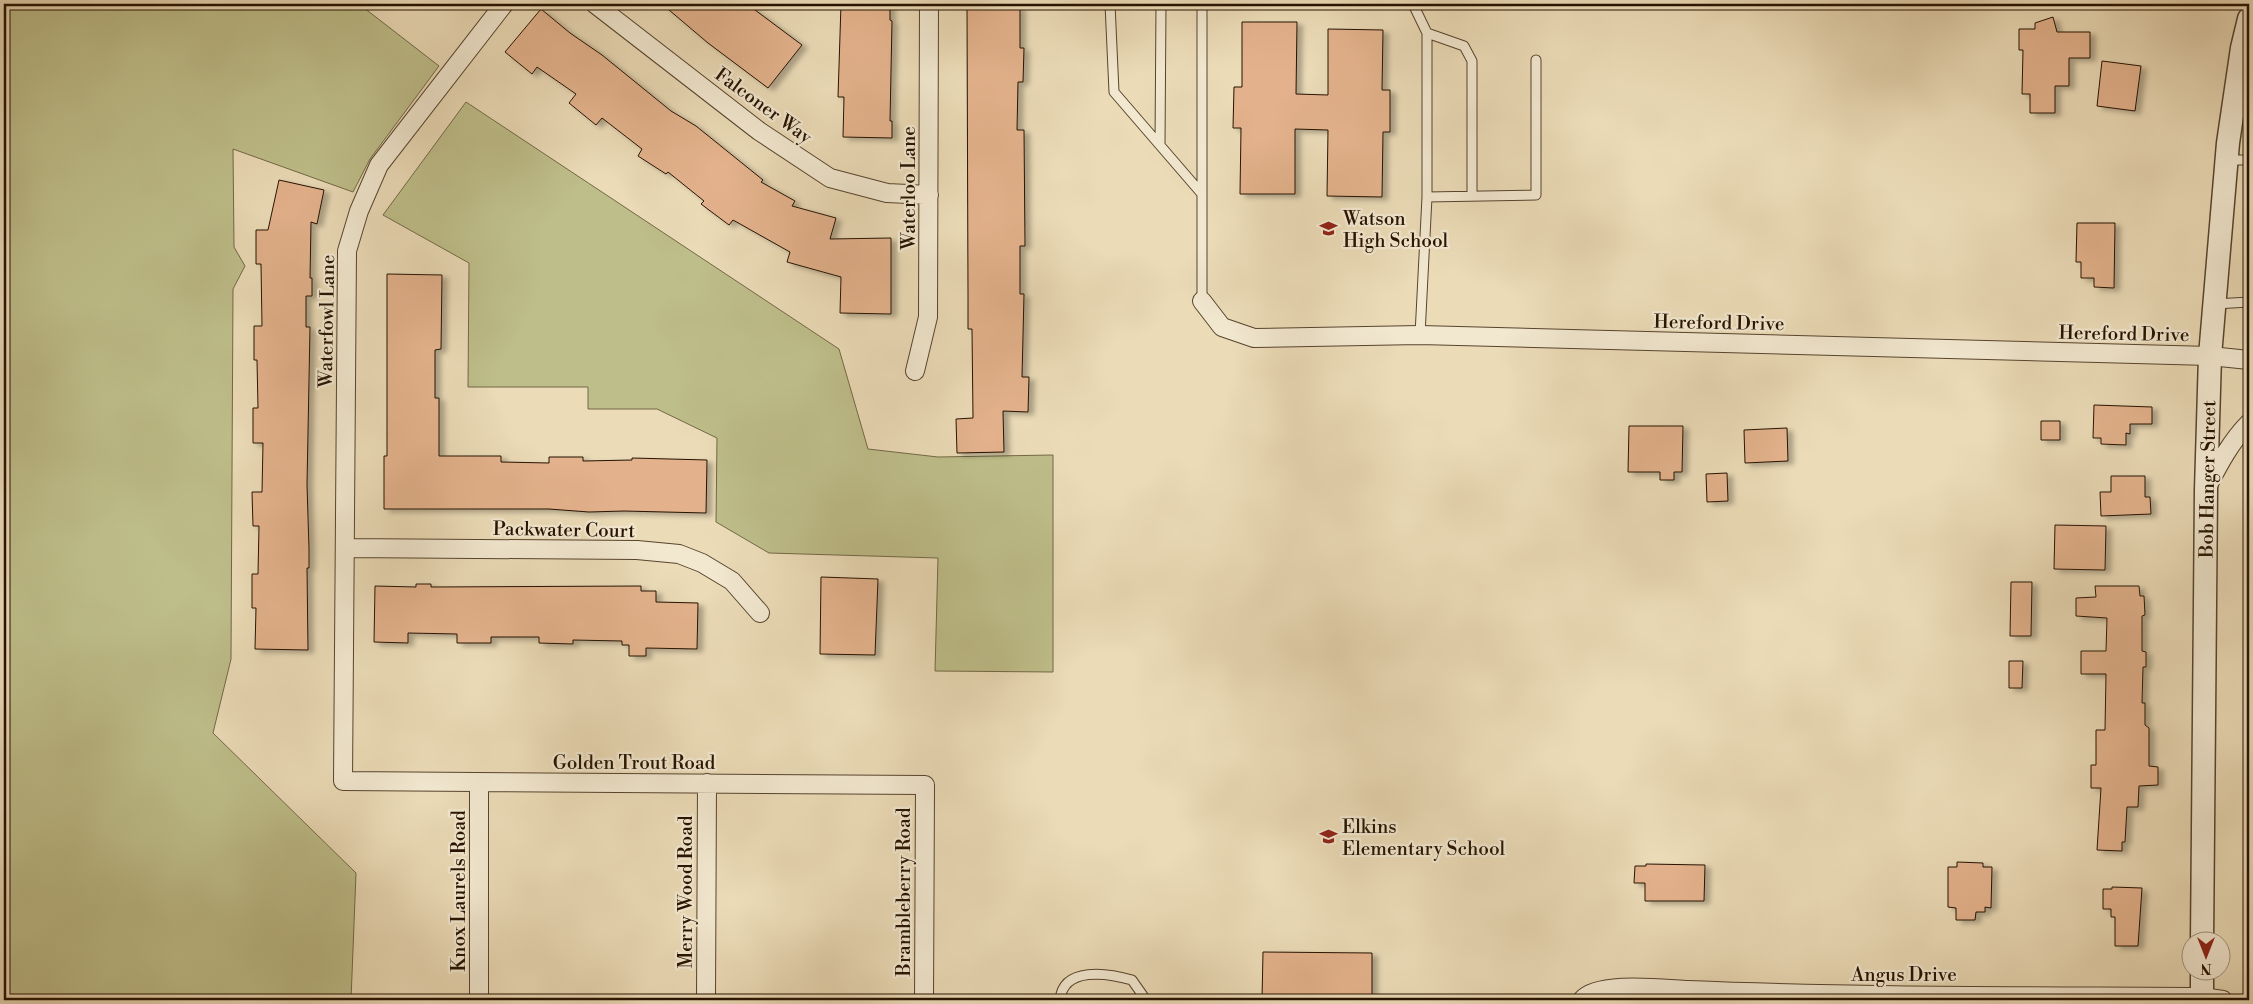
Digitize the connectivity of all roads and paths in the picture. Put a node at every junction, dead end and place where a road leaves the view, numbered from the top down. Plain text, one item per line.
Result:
1 (504, 4) edge
2 (595, 4) edge
3 (930, 4) edge
4 (1110, 4) edge
5 (1161, 4) edge
6 (1202, 4) edge
7 (1413, 4) edge
8 (2249, 19) edge
9 (1428, 33) junction
10 (1536, 60) dead end
11 (1160, 145) junction
12 (2227, 160) junction
13 (2249, 160) edge
14 (1202, 194) junction
15 (929, 195) junction
16 (1427, 196) junction
17 (1472, 196) junction
18 (1202, 302) joint
19 (2249, 302) edge
20 (2214, 304) junction
21 (1420, 335) junction
22 (2210, 356) junction
23 (2249, 360) edge
24 (915, 371) dead end
25 (2249, 422) edge
26 (2206, 490) junction
27 (345, 548) junction
28 (760, 613) dead end
29 (343, 781) joint
30 (480, 782) junction
31 (707, 783) junction
32 (925, 785) joint
33 (2202, 932) edge
34 (2205, 982) edge
35 (1795, 997) edge
36 (1583, 998) edge
37 (2209, 999) edge
38 (479, 1000) edge
39 (706, 1000) edge
40 (924, 1000) edge
41 (1060, 1000) edge
42 (1146, 1000) edge

1 - 27 street, Waterfowl Lane
2 - 15 street, Falconer Way
3 - 15 street, Waterloo Lane
4 - 11 lane
5 - 11 lane
6 - 14 lane
7 - 9 lane
8 - 12 street, Bob Hanger Street
9 - 16 lane
9 - 17 lane
10 - 17 lane
11 - 14 lane
12 - 13 lane
12 - 20 street, Bob Hanger Street
14 - 18 lane
15 - 24 street, Waterloo Lane
16 - 17 lane
16 - 21 lane
18 - 21 street, Hereford Drive
19 - 20 lane
20 - 22 street, Bob Hanger Street
21 - 22 street, Hereford Drive
22 - 23 street, Hereford Drive
22 - 26 street, Bob Hanger Street
25 - 26 street
26 - 33 street, Bob Hanger Street
27 - 28 street, Packwater Court
27 - 29 street, Waterfowl Lane
29 - 30 street, Golden Trout Road
30 - 31 street, Golden Trout Road
30 - 38 street, Knox Laurels Road
31 - 32 street, Golden Trout Road
31 - 39 street, Merry Wood Road
32 - 40 street, Brambleberry Road
34 - 37 street
35 - 36 street, Angus Drive
35 - 37 street, Angus Drive
41 - 42 lane

